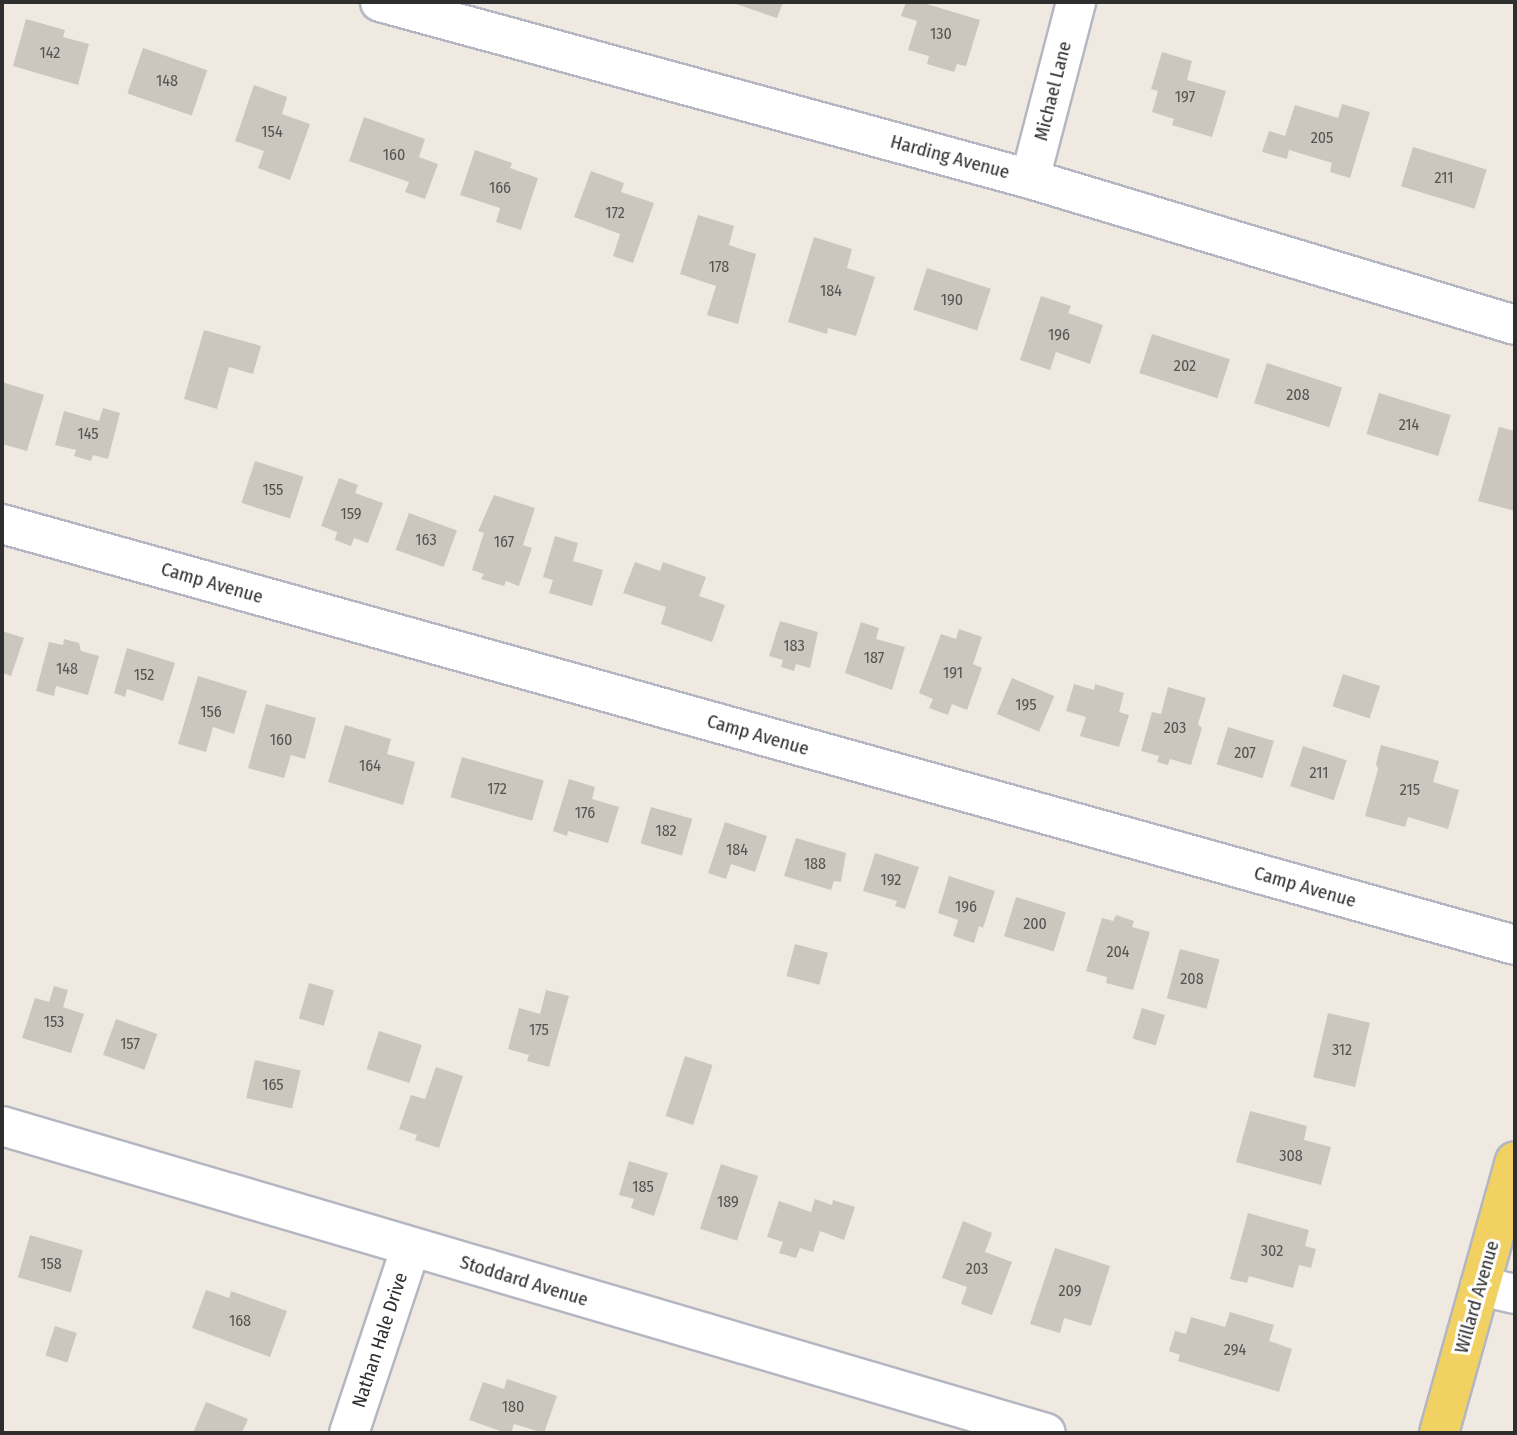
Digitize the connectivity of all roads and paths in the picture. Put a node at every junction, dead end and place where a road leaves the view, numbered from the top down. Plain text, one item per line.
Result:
1 (380, 2) edge
2 (1076, 2) edge
3 (1030, 179) junction
4 (1515, 325) edge
5 (2, 524) edge
6 (1515, 946) edge
7 (2, 1126) edge
8 (1515, 1161) edge
9 (411, 1247) junction
10 (1498, 1290) edge
11 (349, 1433) edge
12 (1046, 1433) edge
13 (1439, 1433) edge

1 - 3 street, Harding Avenue
2 - 3 street, Michael Lane
3 - 4 street, Harding Avenue
5 - 6 street, Camp Avenue
7 - 9 street, Stoddard Avenue
8 - 10 main road, Willard Avenue
9 - 11 street, Nathan Hale Drive
9 - 12 street, Stoddard Avenue
10 - 13 main road, Willard Avenue

